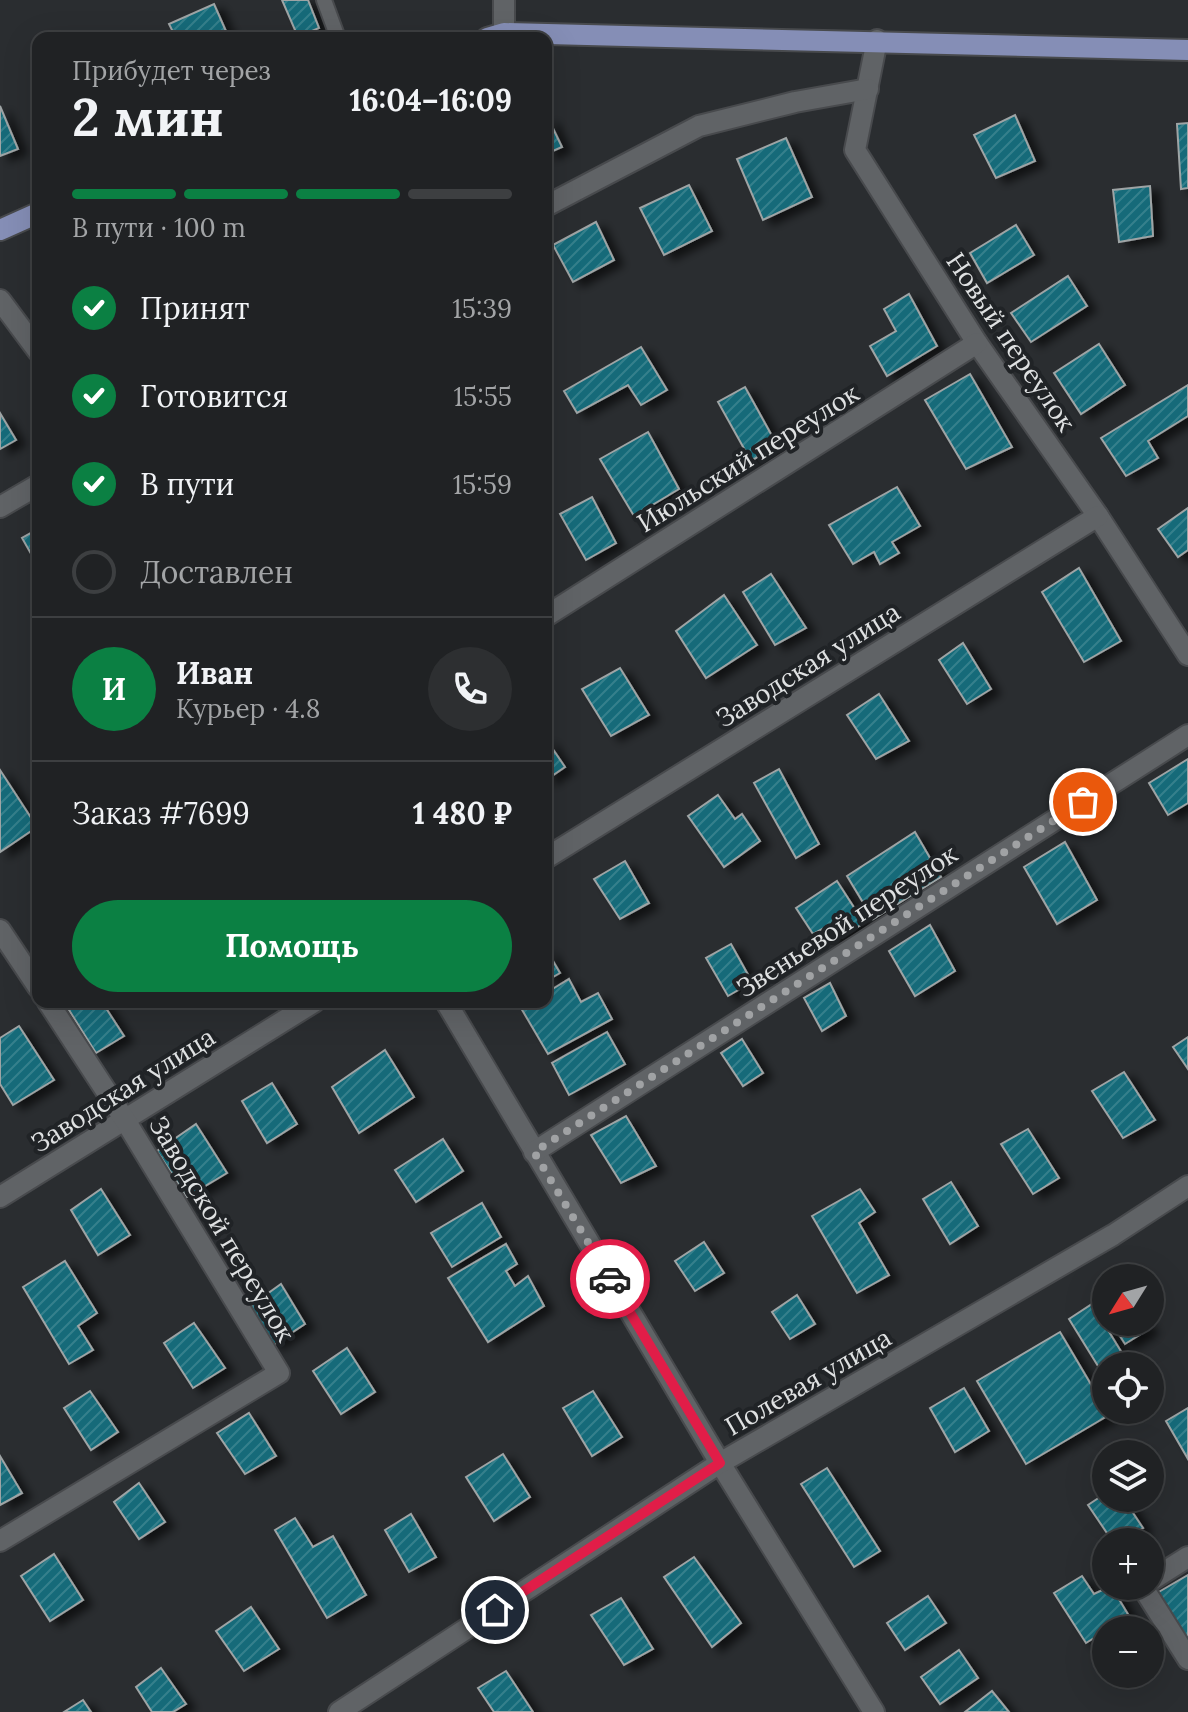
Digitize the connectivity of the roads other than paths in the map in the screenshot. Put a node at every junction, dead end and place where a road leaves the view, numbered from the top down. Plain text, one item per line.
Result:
1 (324, 0) edge
2 (504, 0) edge
3 (336, 32) edge
4 (496, 32) edge
5 (552, 37) edge
6 (877, 40) junction
7 (1188, 50) edge
8 (868, 89) junction
9 (552, 203) edge
10 (32, 216) edge
11 (0, 230) edge
12 (0, 300) edge
13 (32, 343) edge
14 (977, 343) junction
15 (32, 488) edge
16 (0, 507) edge
17 (1098, 516) junction
18 (552, 612) edge
19 (1188, 655) edge
20 (1188, 735) edge
21 (552, 854) edge
22 (0, 930) edge
23 (32, 978) edge
24 (52, 1008) edge
25 (304, 1008) edge
26 (450, 1008) edge
27 (125, 1120) junction
28 (534, 1152) junction
29 (1188, 1186) edge
30 (0, 1197) edge
31 (720, 1463) junction
32 (0, 1541) edge
33 (1188, 1557) edge
34 (1164, 1572) edge
35 (1151, 1600) edge
36 (1188, 1659) edge
37 (339, 1712) edge
38 (874, 1712) edge

1 - 3 lane
2 - 4 street
5 - 6 main road
6 - 7 main road
6 - 8 street, Новый переулок
8 - 9 street
8 - 14 street, Новый переулок
10 - 11 main road
12 - 13 street
14 - 17 street, Новый переулок
14 - 18 street, Июльский переулок
15 - 16 street
17 - 19 street, Новый переулок
17 - 21 street, Заводская улица
20 - 28 street, Звеньевой переулок
22 - 23 street
24 - 27 street
25 - 27 street, Заводская улица
26 - 28 street
27 - 30 street, Заводская улица
27 - 32 street, Заводской переулок
28 - 31 street
29 - 31 street, Полевая улица
31 - 37 street, Полевая улица
31 - 38 street
33 - 34 street
35 - 36 street

